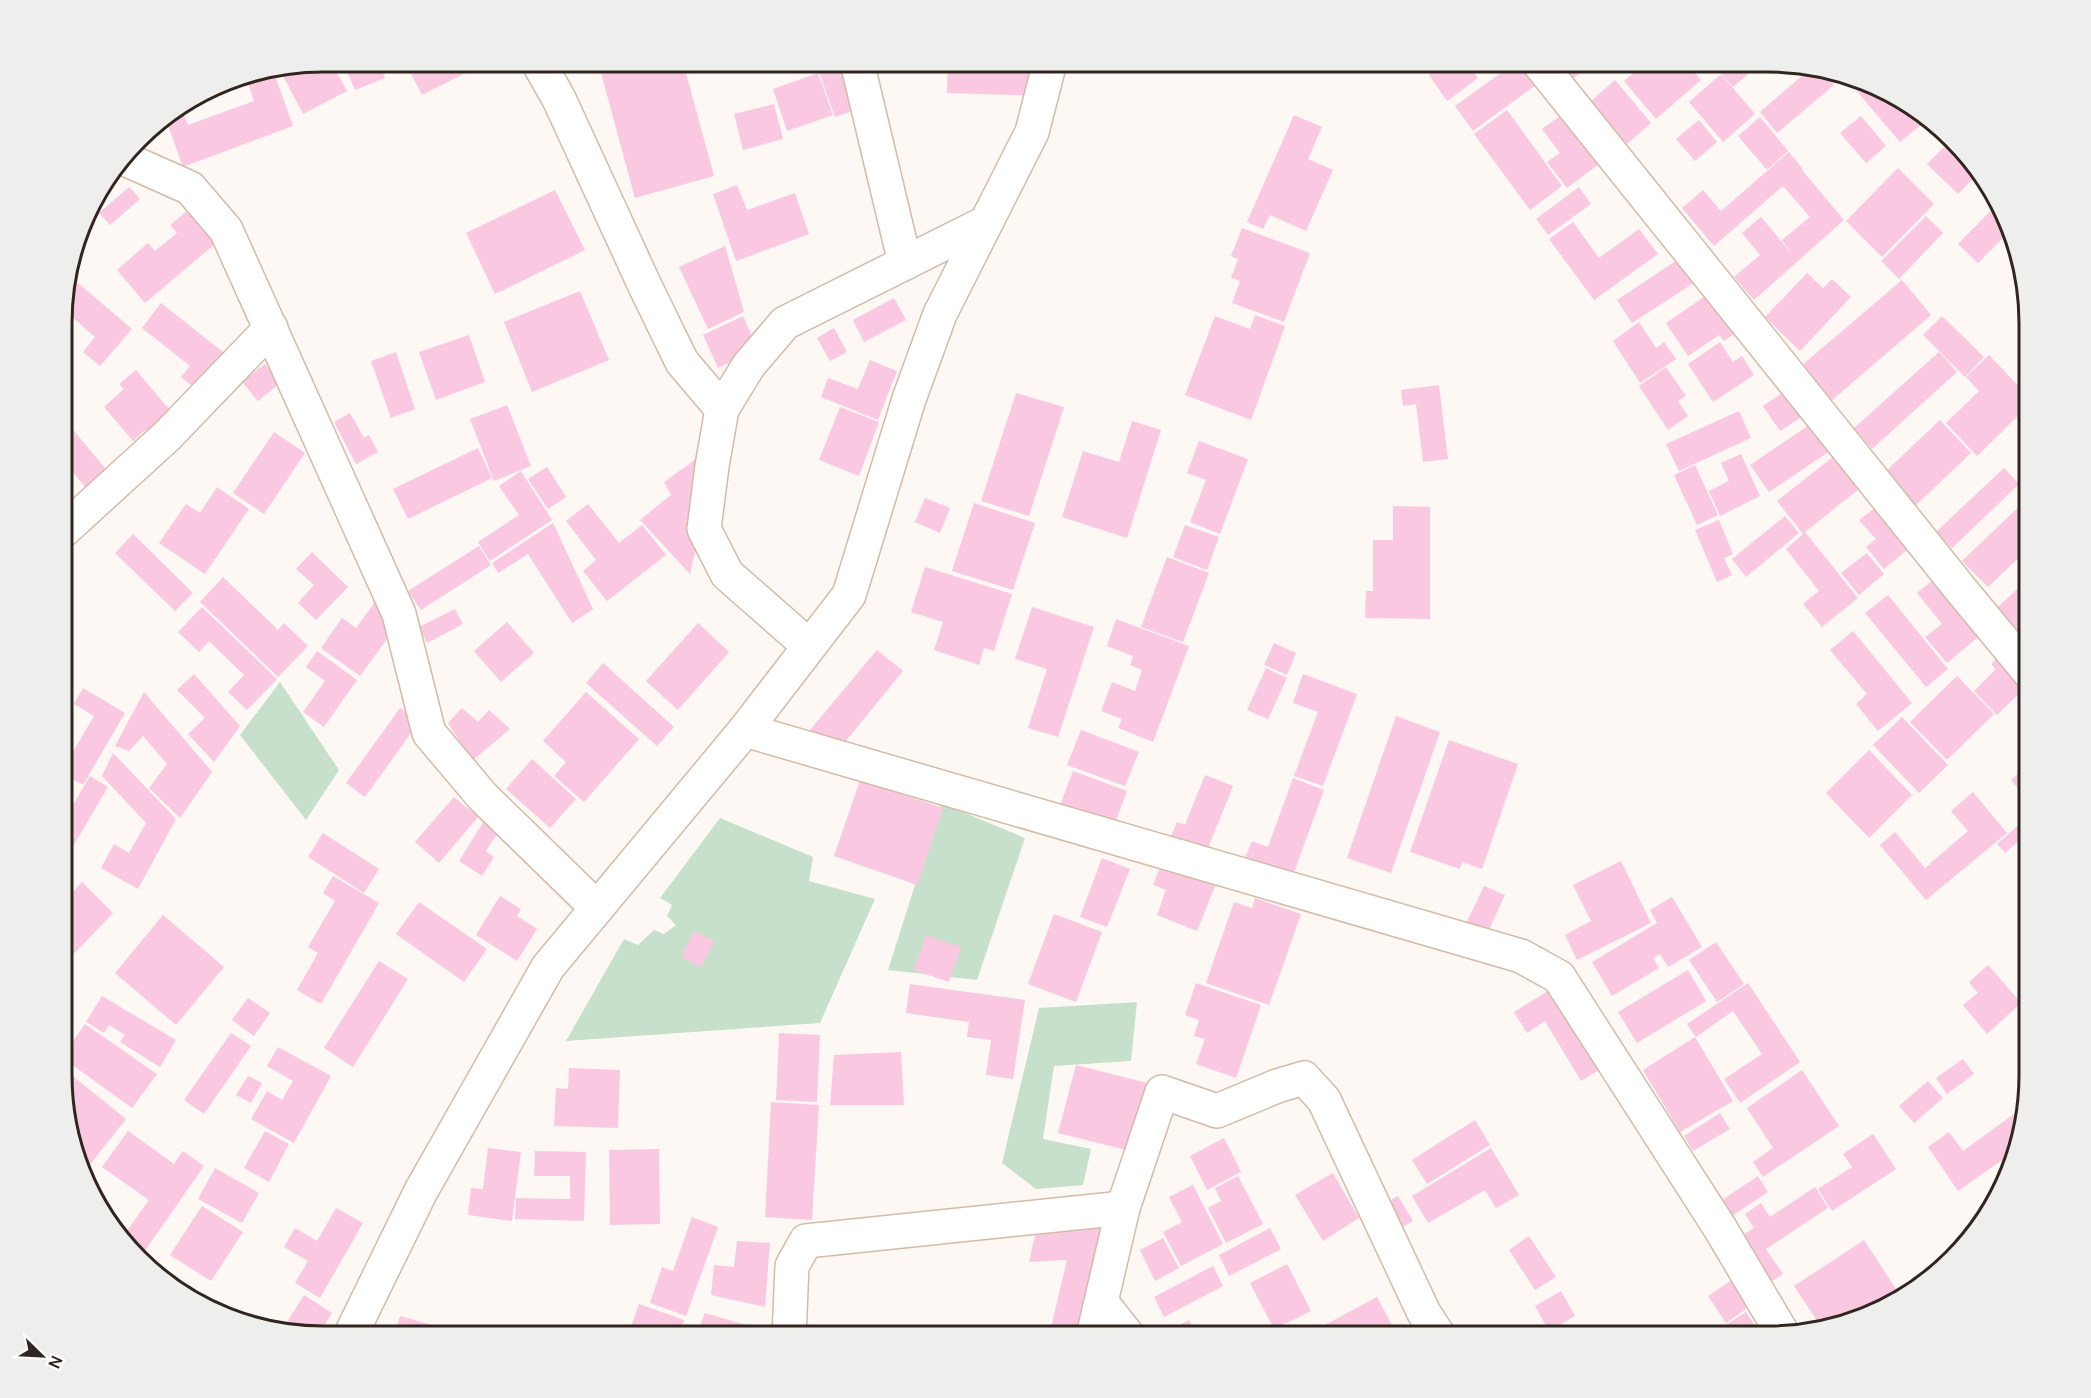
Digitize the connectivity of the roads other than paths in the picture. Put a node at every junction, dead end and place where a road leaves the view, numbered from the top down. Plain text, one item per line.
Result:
1 (544, 72) edge
2 (859, 72) edge
3 (1047, 72) edge
4 (1546, 72) edge
5 (131, 161) edge
6 (985, 224) junction
7 (905, 263) junction
8 (271, 328) junction
9 (722, 410) junction
10 (72, 523) edge
11 (809, 646) junction
12 (2019, 660) edge
13 (745, 730) junction
14 (597, 908) junction
15 (1123, 1208) junction
16 (1102, 1303) junction
17 (1779, 1325) edge
18 (355, 1326) edge
19 (789, 1326) edge
20 (1096, 1326) edge
21 (1120, 1326) edge
22 (1432, 1326) edge

1 - 9 street
2 - 7 street
3 - 6 street
4 - 12 street
5 - 8 street
6 - 7 street
6 - 11 street
7 - 9 street
8 - 10 street
8 - 14 street
9 - 11 street
11 - 13 street
13 - 14 street
13 - 17 street
14 - 18 street
15 - 16 street
15 - 19 street
15 - 22 street
16 - 20 street
16 - 21 street

